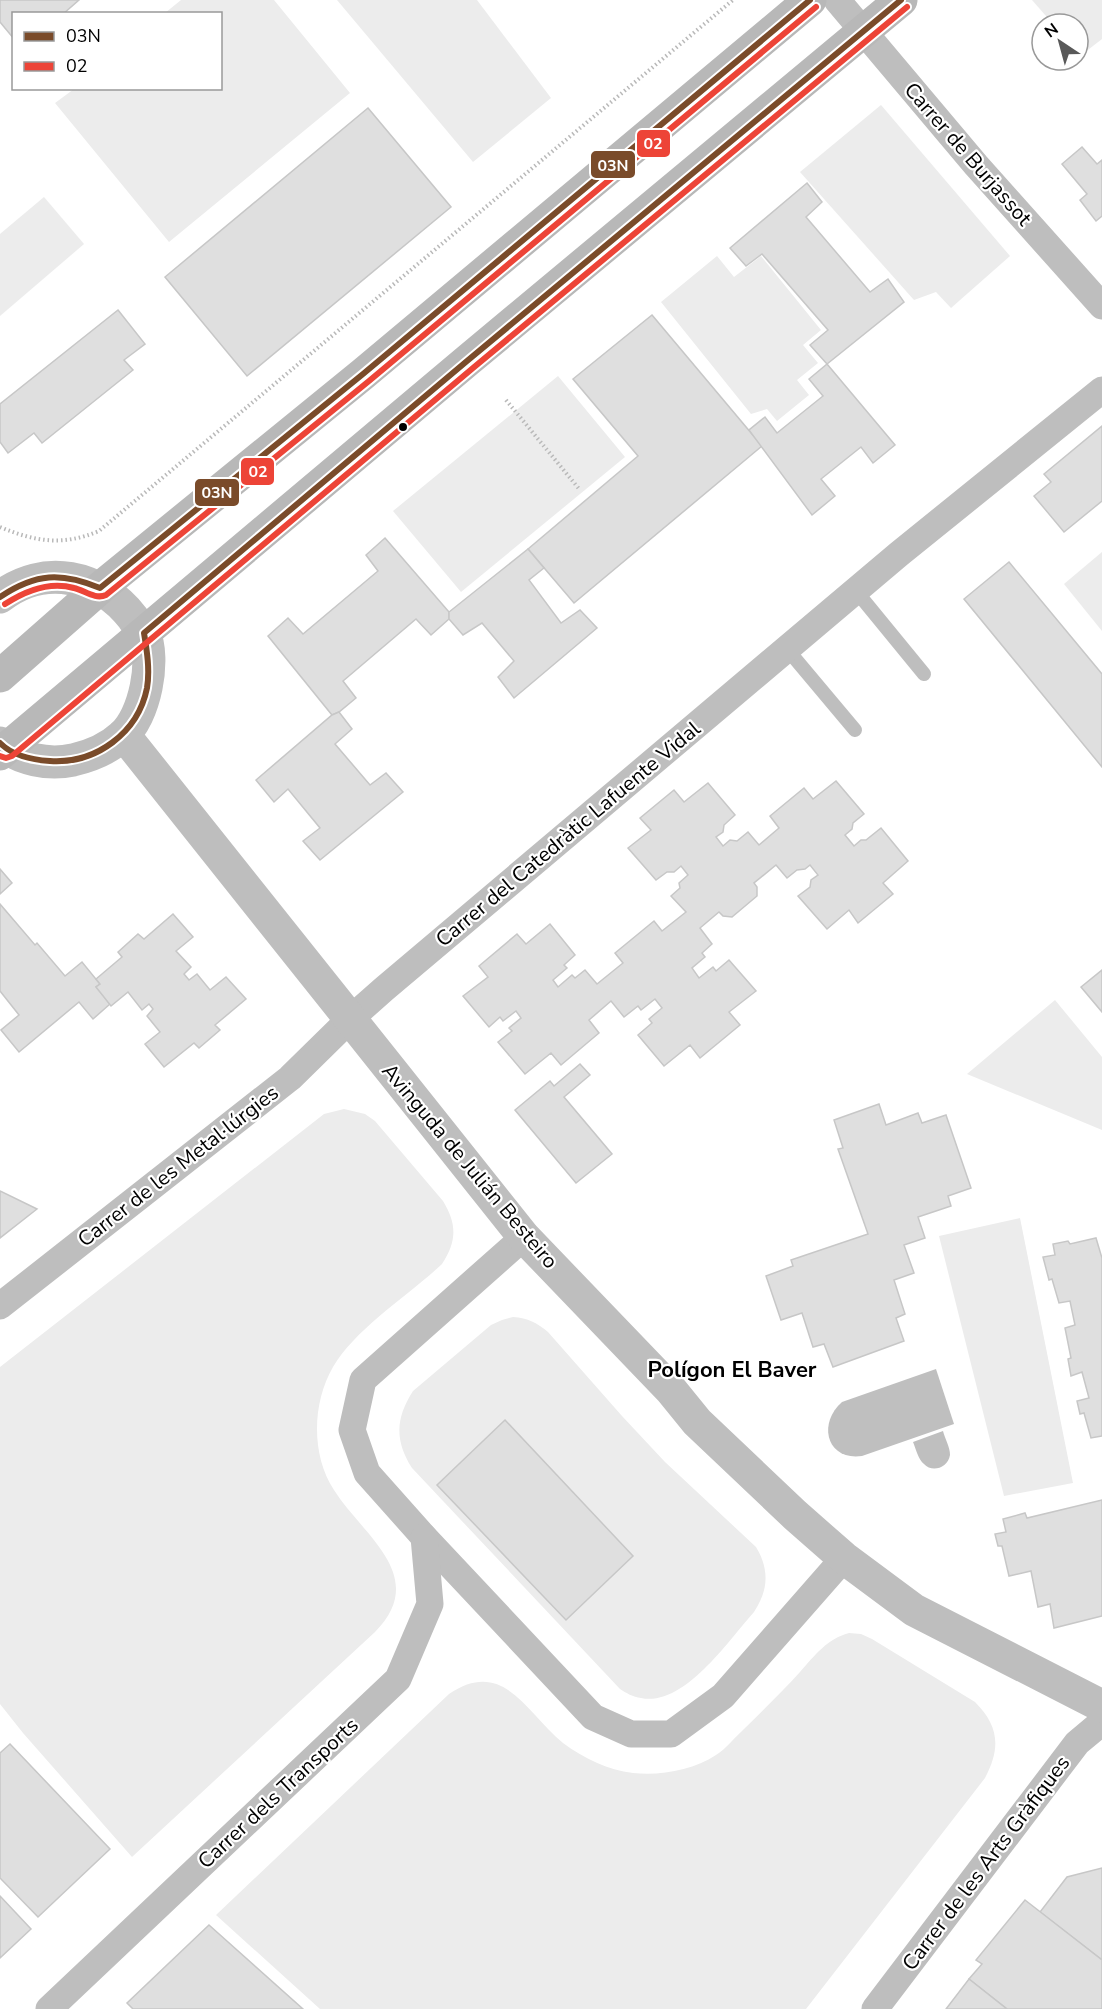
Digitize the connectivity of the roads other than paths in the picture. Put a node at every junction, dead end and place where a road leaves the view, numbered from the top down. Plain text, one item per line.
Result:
1 (810, 0) edge
2 (837, 0) edge
3 (901, 0) edge
4 (863, 32) junction
5 (1102, 306) edge
6 (1102, 390) edge
7 (100, 588) junction
8 (856, 591) junction
9 (0, 596) edge
10 (144, 633) junction
11 (787, 649) junction
12 (924, 674) dead end
13 (0, 676) edge
14 (855, 730) dead end
15 (124, 735) junction
16 (2, 749) edge
17 (350, 1020) junction
18 (524, 1238) junction
19 (0, 1306) edge
20 (423, 1537) junction
21 (844, 1558) junction
22 (1102, 1706) edge
23 (1102, 1722) edge
24 (49, 2009) edge
25 (875, 2009) edge

1 - 7 main road
2 - 4 street, Carrer de Burjassot
3 - 4 main road
4 - 5 street, Carrer de Burjassot
4 - 10 main road
6 - 8 street, Carrer del Catedràtic Lafuente Vidal
7 - 9 street
7 - 10 street
7 - 13 main road
8 - 11 street, Carrer del Catedràtic Lafuente Vidal
8 - 12 lane
10 - 15 street
10 - 16 main road
11 - 14 lane
11 - 17 street, Carrer del Catedràtic Lafuente Vidal
15 - 16 street
15 - 17 street, Avinguda de Julián Besteiro
17 - 18 street, Avinguda de Julián Besteiro
17 - 19 street, Carrer de les Metal·lúrgies
18 - 20 street
18 - 21 street, Avinguda de Julián Besteiro
20 - 21 street
20 - 24 street, Carrer dels Transports
21 - 22 street, Avinguda de Julián Besteiro
23 - 25 street, Carrer de les Arts Gràfiques

